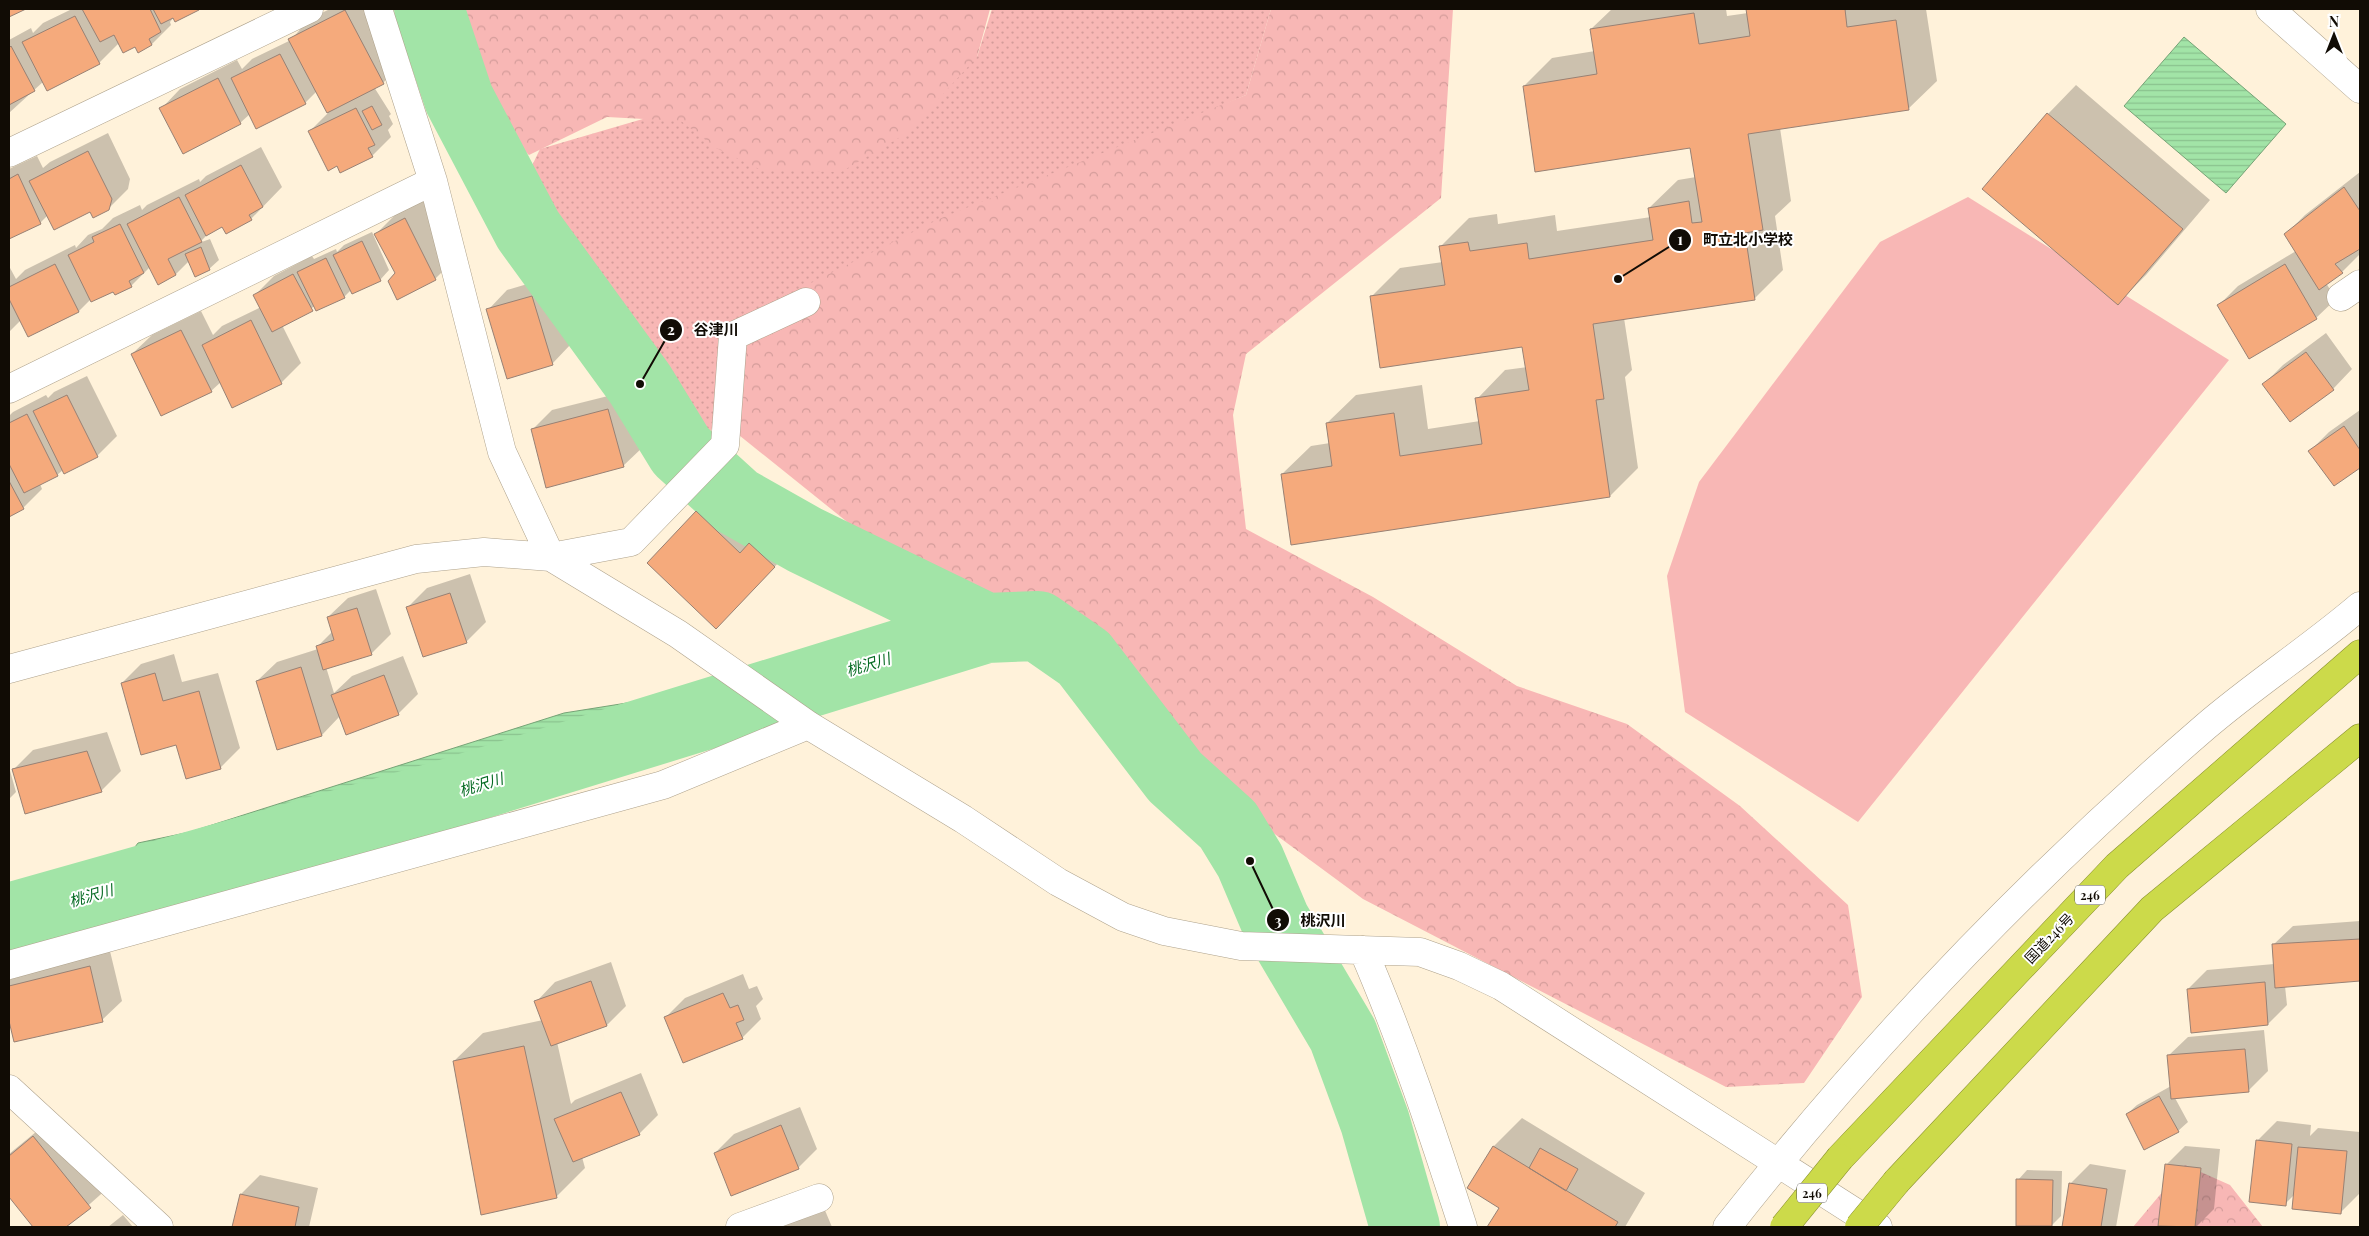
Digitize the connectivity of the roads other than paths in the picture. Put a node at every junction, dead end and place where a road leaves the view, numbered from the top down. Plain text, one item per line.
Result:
1 (309, 9) edge
2 (378, 9) edge
3 (2270, 9) edge
4 (2359, 85) edge
5 (9, 154) edge
6 (433, 181) junction
7 (806, 302) dead end
8 (9, 389) edge
9 (551, 557) junction
10 (2360, 606) edge
11 (2360, 654) edge
12 (9, 669) edge
13 (808, 725) junction
14 (2360, 738) edge
15 (1354, 949) junction
16 (9, 965) edge
17 (9, 1089) edge
18 (1778, 1162) junction
19 (819, 1198) dead end
20 (160, 1227) edge
21 (740, 1227) edge
22 (1463, 1227) edge
23 (1727, 1227) edge
24 (1784, 1227) edge
25 (1859, 1227) edge
26 (1878, 1227) edge

1 - 5 street
2 - 6 street
3 - 4 street
6 - 8 street
6 - 9 street
7 - 9 street
9 - 12 street
9 - 13 street
10 - 18 street
11 - 24 highway, 国道246号 / 246, bridge
13 - 15 street
13 - 16 street
14 - 25 highway, bridge
15 - 18 street
15 - 22 street
17 - 20 street
18 - 23 street
18 - 26 street
19 - 21 street

